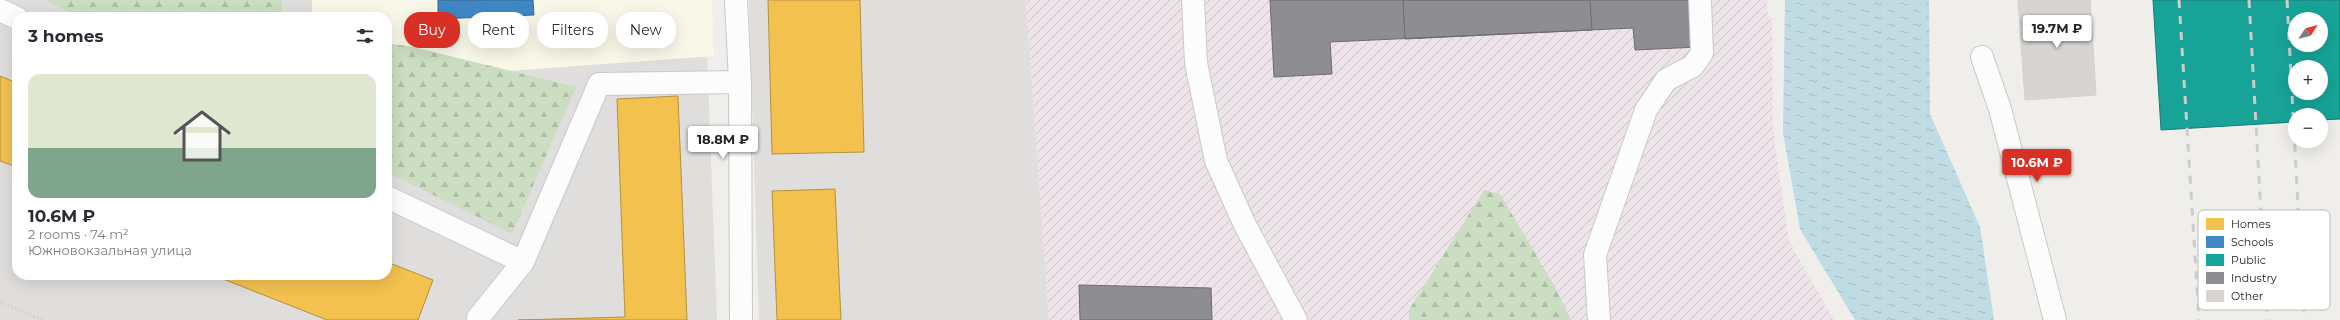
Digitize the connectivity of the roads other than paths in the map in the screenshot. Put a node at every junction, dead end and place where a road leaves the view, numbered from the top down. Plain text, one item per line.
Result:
1 (736, 0) edge
2 (1193, 0) edge
3 (1700, 0) edge
4 (0, 10) edge
5 (12, 16) edge
6 (1982, 57) dead end
7 (740, 82) junction
8 (392, 199) edge
9 (523, 262) junction
10 (478, 318) dead end
11 (741, 320) edge
12 (1296, 320) edge
13 (1599, 320) edge
14 (2055, 320) edge

1 - 7 street
2 - 12 street
3 - 13 street
4 - 5 street
6 - 14 street
7 - 9 street
7 - 11 street
8 - 9 street
9 - 10 street

